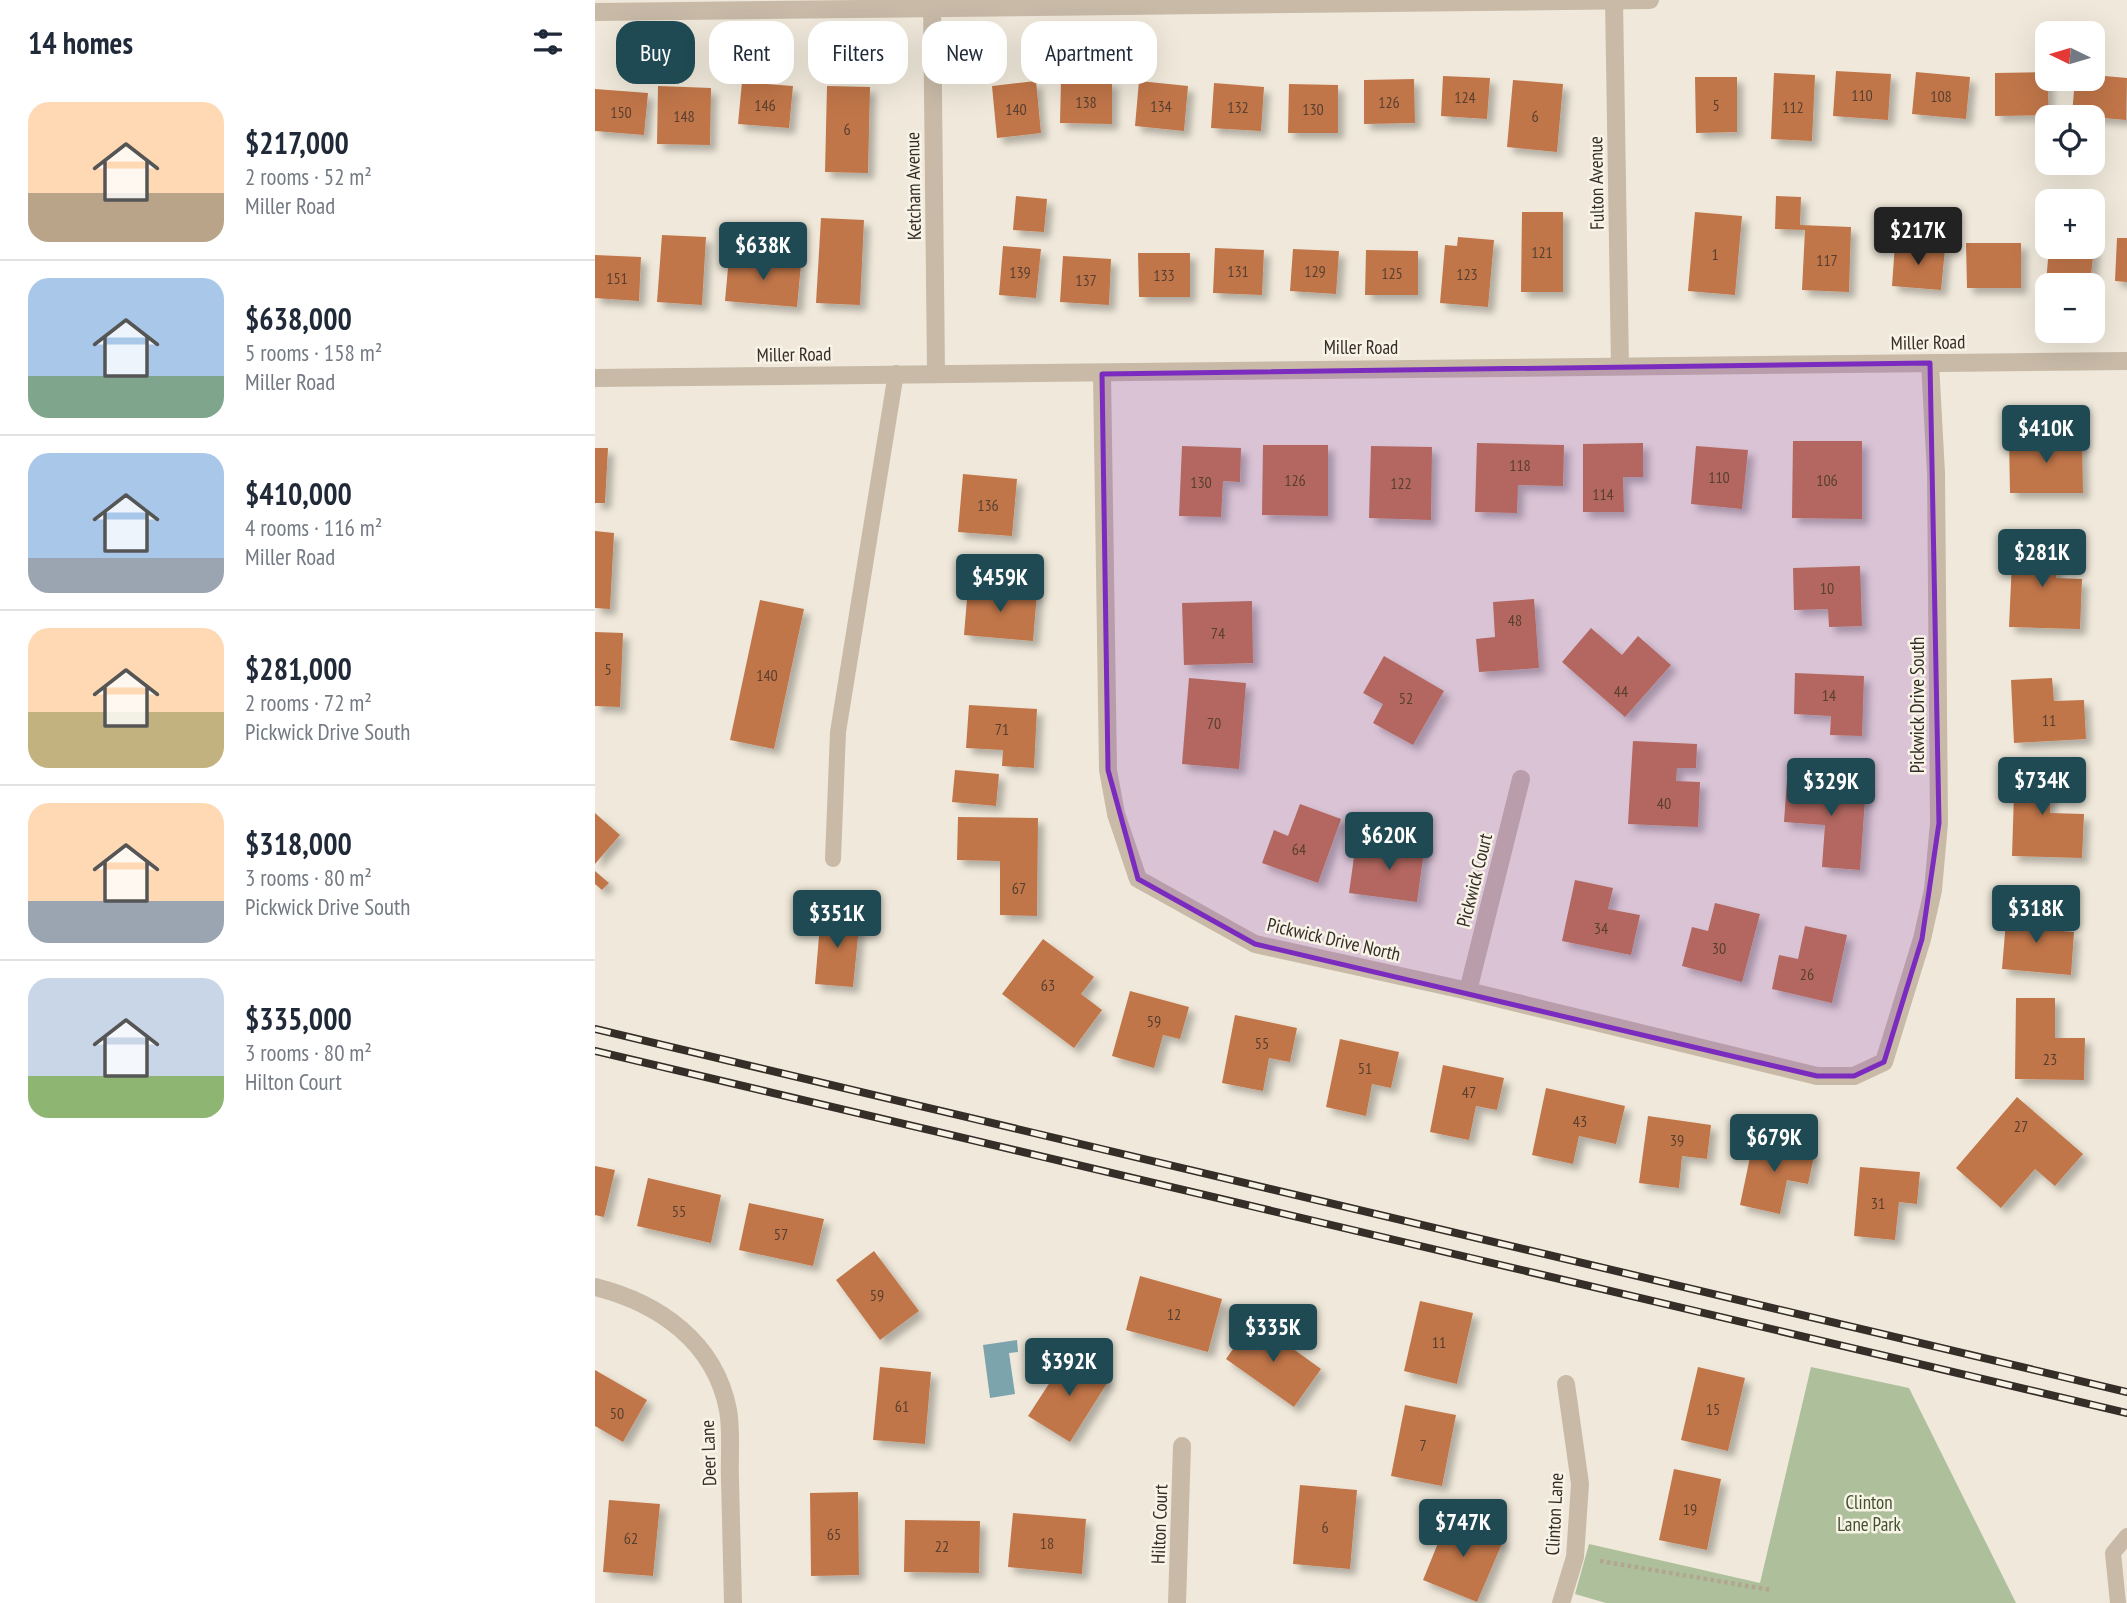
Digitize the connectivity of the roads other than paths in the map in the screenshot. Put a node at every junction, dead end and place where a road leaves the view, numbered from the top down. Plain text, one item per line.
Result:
1 (1613, 0) edge
2 (1650, 0) edge
3 (932, 4) edge
4 (595, 12) edge
5 (2127, 361) edge
6 (1930, 363) junction
7 (1620, 366) junction
8 (896, 373) junction
9 (936, 373) junction
10 (1102, 374) junction
11 (595, 378) edge
12 (1521, 779) dead end
13 (833, 859) dead end
14 (1468, 991) junction
15 (1890, 1042) joint
16 (595, 1287) edge
17 (1566, 1384) dead end
18 (1182, 1446) dead end
19 (2127, 1536) edge
20 (733, 1603) edge
21 (1178, 1603) edge
22 (1561, 1603) edge
23 (2118, 1603) edge

1 - 2 street
1 - 3 street
1 - 7 street, Fulton Avenue
3 - 4 street
3 - 9 street, Ketcham Avenue
5 - 6 street, Miller Road
6 - 7 street, Miller Road
6 - 15 street, Pickwick Drive South
7 - 10 street, Miller Road
8 - 9 street, Miller Road
8 - 11 street, Miller Road
8 - 13 lane
9 - 10 street, Miller Road
10 - 14 street, Pickwick Drive North
12 - 14 street, Pickwick Court
14 - 15 street, Pickwick Drive North
16 - 20 street, Deer Lane
17 - 22 street, Clinton Lane
18 - 21 street, Hilton Court
19 - 23 lane

